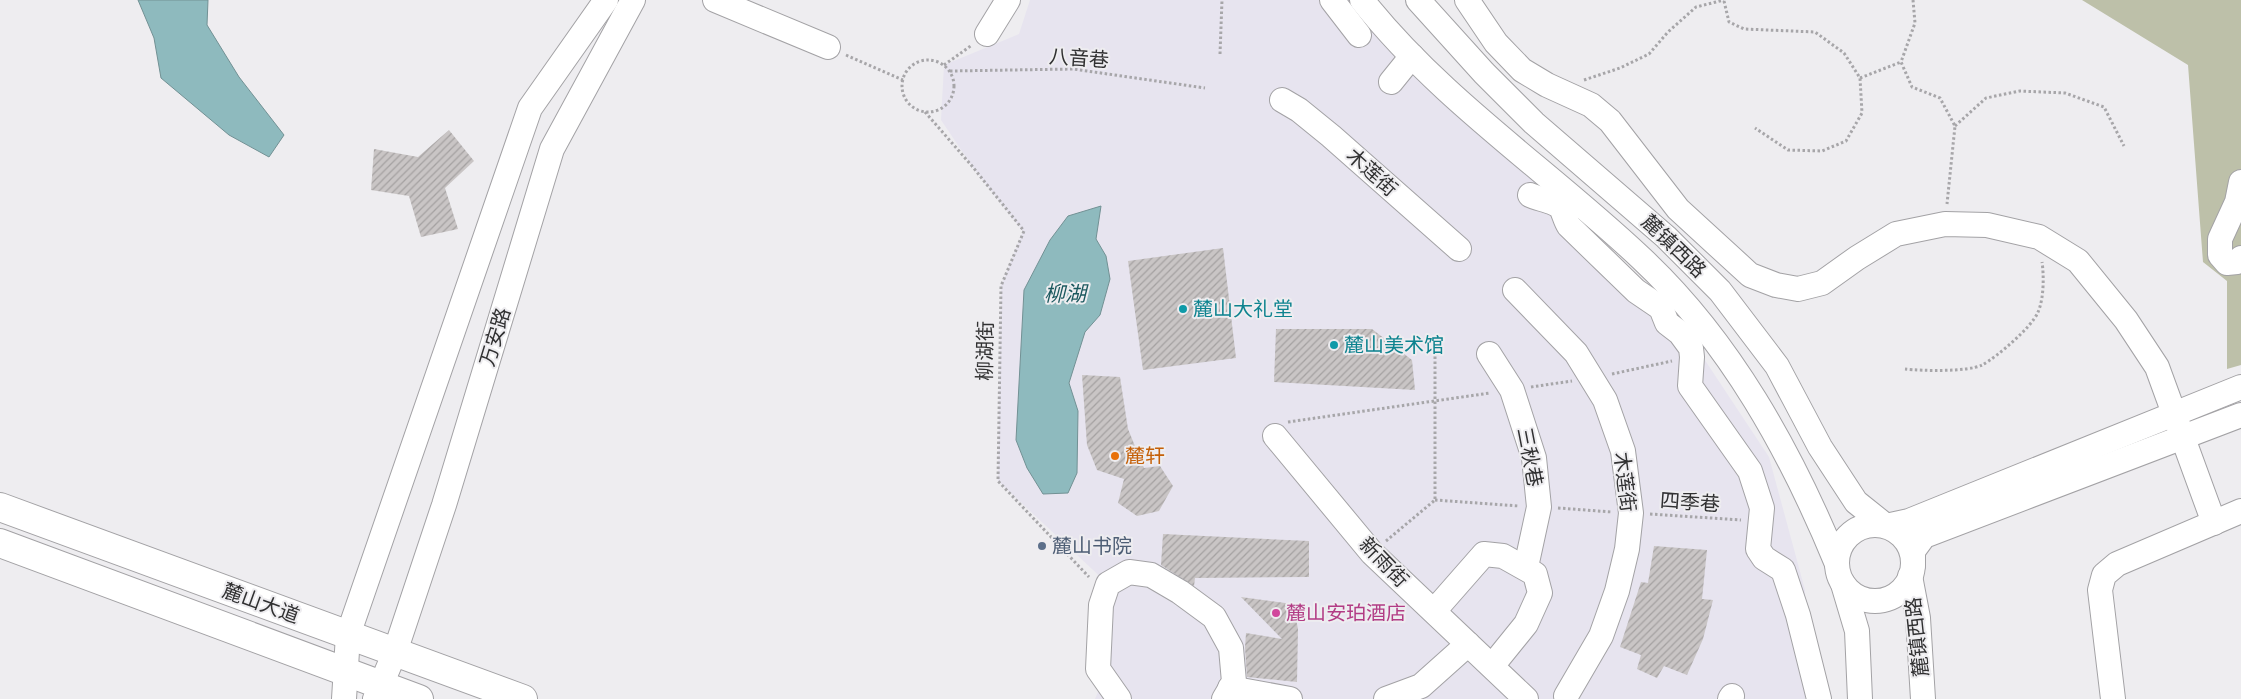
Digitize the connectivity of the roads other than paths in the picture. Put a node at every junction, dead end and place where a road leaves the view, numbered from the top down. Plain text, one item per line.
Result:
1 (606, 0) edge
2 (633, 0) edge
3 (715, 0) edge
4 (1008, 0) edge
5 (1332, 0) edge
6 (1362, 0) edge
7 (1418, 0) edge
8 (1467, 0) edge
9 (987, 34) road end
10 (1358, 35) dead end
11 (828, 47) road end
12 (1412, 56) junction
13 (1391, 82) dead end
14 (1282, 100) dead end
15 (1530, 195) dead end
16 (2240, 200) edge
17 (1459, 249) dead end
18 (2241, 258) edge
19 (1515, 290) dead end
20 (1489, 354) dead end
21 (2241, 387) edge
22 (2176, 414) junction
23 (2241, 415) edge
24 (1275, 436) dead end
25 (2183, 439) junction
26 (0, 507) edge
27 (2241, 511) edge
28 (2214, 523) junction
29 (1886, 526) junction
30 (0, 543) edge
31 (1526, 567) junction
32 (1912, 570) junction
33 (1840, 574) junction
34 (1434, 611) junction
35 (348, 635) junction
36 (1468, 644) junction
37 (395, 652) junction
38 (1492, 666) junction
39 (345, 671) junction
40 (379, 692) edge
41 (1227, 694) edge
42 (1566, 696) dead end
43 (344, 699) edge
44 (419, 699) edge
45 (523, 699) edge
46 (1119, 699) edge
47 (1290, 699) edge
48 (1386, 699) edge
49 (1526, 699) edge
50 (1819, 699) edge
51 (1860, 699) edge
52 (1923, 699) edge
53 (2113, 699) edge

1 - 35 street, 万安路
2 - 37 street, 万安路
3 - 11 street
4 - 9 street
5 - 10 street
6 - 12 street
7 - 29 street, 麓镇西路
8 - 22 street
12 - 13 street
12 - 33 street
14 - 17 street, 木莲街
15 - 50 street
16 - 18 street
19 - 42 street, 木莲街
20 - 31 street, 三秋巷
21 - 22 street
22 - 25 street
22 - 29 street
23 - 25 street
24 - 34 street, 新雨街
25 - 28 street
25 - 32 street
26 - 35 highway, 麓山大道
27 - 28 street
28 - 53 street
29 - 32 street
29 - 33 street
30 - 39 highway, 麓山大道
31 - 34 street
31 - 38 street
32 - 33 street
32 - 52 street, 麓镇西路
33 - 51 street
34 - 36 street, 新雨街
35 - 37 highway, 麓山大道
35 - 39 street, 万安路
36 - 38 street, 新雨街
36 - 48 street
37 - 40 street, 万安路
37 - 45 highway, 麓山大道
38 - 49 street, 新雨街
39 - 40 highway, 麓山大道
39 - 43 street, 万安路
40 - 44 highway, 麓山大道
41 - 46 street
41 - 47 street

